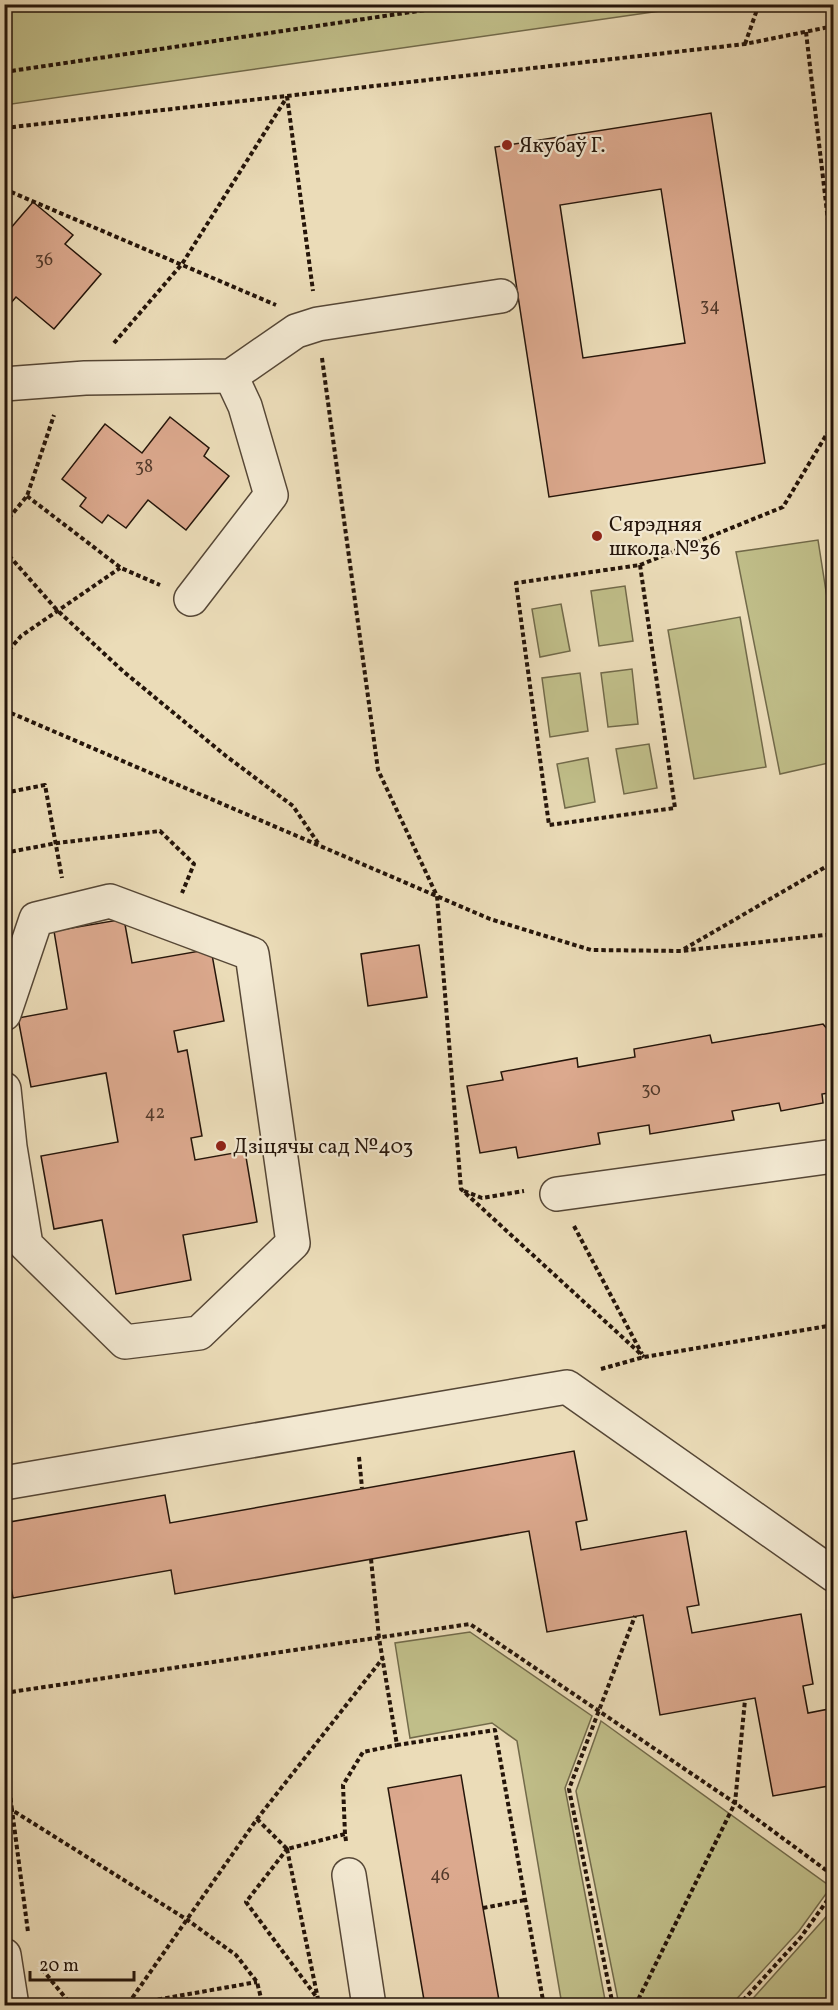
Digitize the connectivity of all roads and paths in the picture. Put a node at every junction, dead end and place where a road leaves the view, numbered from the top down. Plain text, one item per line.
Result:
1 (465, 4) edge
2 (759, 4) edge
3 (834, 26) edge
4 (806, 32) junction
5 (745, 44) junction
6 (4, 72) edge
7 (287, 96) junction
8 (4, 128) edge
9 (4, 189) edge
10 (182, 264) junction
11 (834, 272) edge
12 (501, 296) dead end
13 (318, 324) junction
14 (231, 376) junction
15 (85, 378) junction
16 (4, 384) edge
17 (834, 422) edge
18 (27, 496) junction
19 (4, 524) edge
20 (4, 550) edge
21 (640, 565) junction
22 (121, 568) junction
23 (191, 599) joint
24 (57, 610) junction
25 (4, 656) edge
26 (4, 710) edge
27 (4, 793) edge
28 (57, 843) junction
29 (319, 845) junction
30 (4, 853) edge
31 (834, 862) edge
32 (437, 896) junction
33 (66, 911) junction
34 (170, 923) junction
35 (834, 934) edge
36 (681, 951) junction
37 (4, 1014) edge
38 (4, 1089) edge
39 (7, 1147) edge
40 (834, 1156) edge
41 (557, 1194) joint
42 (834, 1324) edge
43 (644, 1357) junction
44 (603, 1368) dead end
45 (4, 1483) edge
46 (370, 1559) dead end
47 (834, 1575) edge
48 (635, 1616) dead end
49 (379, 1638) junction
50 (383, 1658) junction
51 (4, 1693) edge
52 (745, 1700) dead end
53 (599, 1712) junction
54 (397, 1744) junction
55 (4, 1746) edge
56 (735, 1803) junction
57 (4, 1804) edge
58 (12, 1810) junction
59 (257, 1819) junction
60 (345, 1834) junction
61 (287, 1849) junction
62 (349, 1875) joint
63 (834, 1876) edge
64 (834, 1892) edge
65 (525, 1900) junction
66 (483, 1908) dead end
67 (186, 1919) junction
68 (29, 1934) dead end
69 (4, 1955) edge
70 (38, 1964) dead end
71 (257, 1982) junction
72 (318, 1999) junction
73 (128, 2004) edge
74 (11, 2005) edge
75 (72, 2006) edge
76 (120, 2006) edge
77 (263, 2006) edge
78 (313, 2006) edge
79 (369, 2006) edge
80 (544, 2006) edge
81 (613, 2006) edge
82 (636, 2006) edge
83 (738, 2006) edge

1 - 6 path
2 - 5 path
3 - 4 path
4 - 5 path
4 - 11 path
5 - 7 path
7 - 8 path
7 - 10 path
7 - 13 path
9 - 10 path
10 - 13 path
10 - 15 path
12 - 13 lane
13 - 14 lane
13 - 32 path
14 - 15 lane
14 - 23 lane
15 - 16 lane
15 - 18 path
17 - 21 path
18 - 19 path
18 - 22 path
20 - 24 path
21 - 21 path
22 - 23 path
22 - 24 path
24 - 25 path
24 - 29 path
26 - 29 path
27 - 28 path
28 - 30 path
28 - 33 path
28 - 34 path
29 - 32 path
31 - 36 path
32 - 36 path
32 - 43 path
33 - 34 lane
33 - 37 lane
34 - 39 lane
35 - 36 path
38 - 39 lane
40 - 41 lane
41 - 43 path
42 - 43 path
43 - 44 path
45 - 47 lane
46 - 49 path
48 - 53 path
49 - 50 path
49 - 51 path
49 - 53 path
50 - 54 path
50 - 59 path
52 - 56 path
53 - 56 path
53 - 81 path
54 - 60 path
54 - 65 path
55 - 58 path
56 - 63 path
56 - 82 path
57 - 58 path
58 - 67 path
58 - 68 path
59 - 61 path
59 - 67 path
60 - 61 path
60 - 62 path
61 - 72 path
61 - 72 path
62 - 79 lane
64 - 83 path
65 - 66 path
65 - 80 path
67 - 71 path
67 - 73 path
69 - 74 lane
70 - 75 path
71 - 73 path
71 - 77 path
72 - 78 path
73 - 76 path

